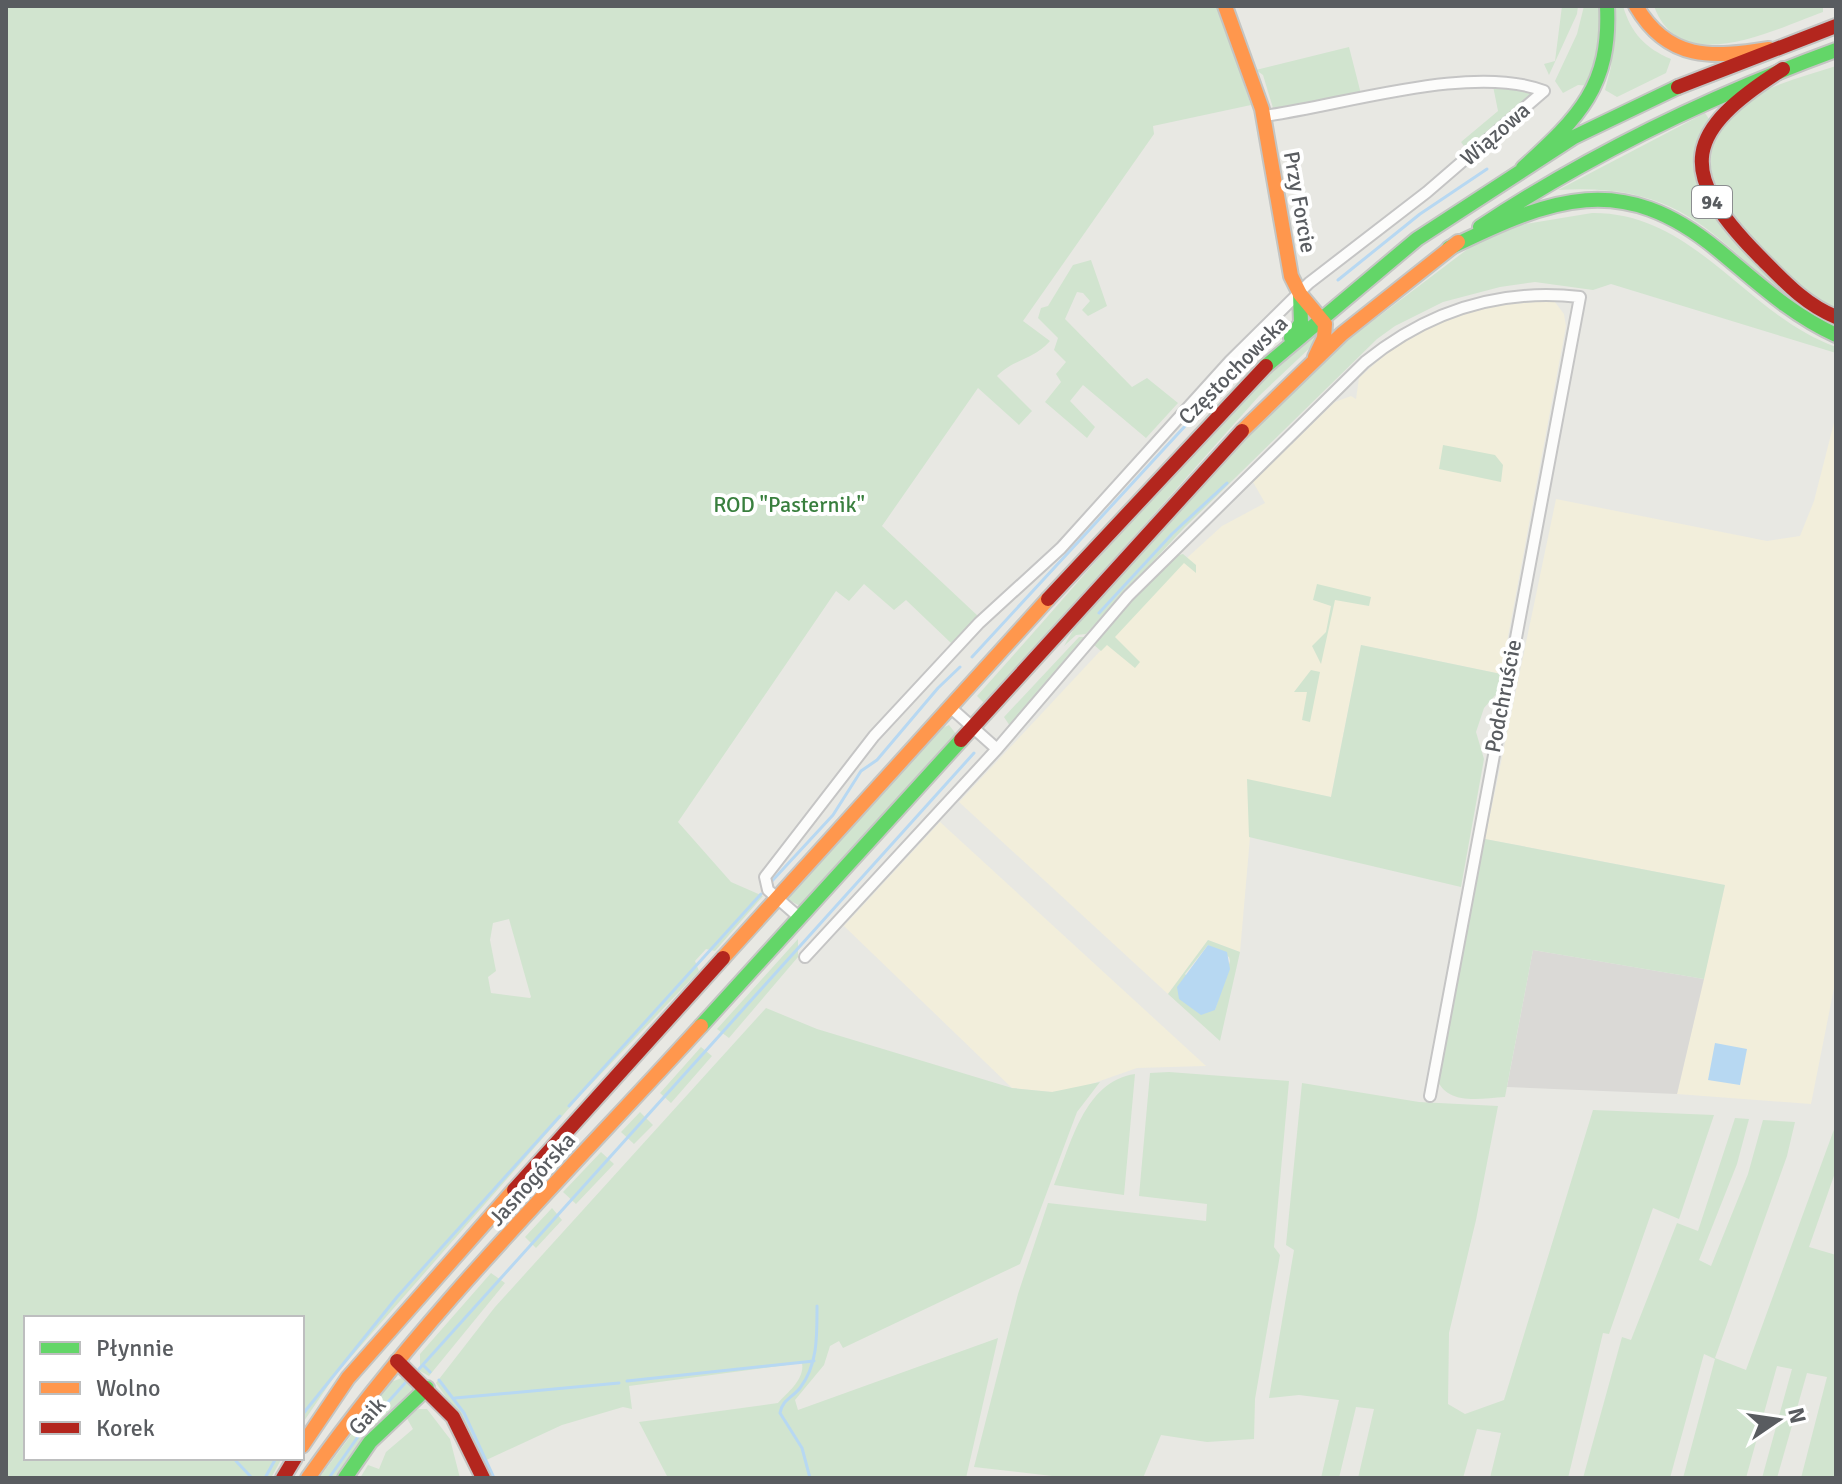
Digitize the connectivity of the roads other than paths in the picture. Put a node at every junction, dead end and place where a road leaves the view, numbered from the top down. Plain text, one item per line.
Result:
1 (1225, 6) edge
2 (1607, 6) edge
3 (1636, 6) edge
4 (1834, 27) edge
5 (1769, 49) junction
6 (1836, 50) edge
7 (1783, 69) junction
8 (1264, 116) junction
9 (1523, 168) junction
10 (1449, 248) junction
11 (1300, 294) junction
12 (1321, 315) junction
13 (1836, 317) edge
14 (1836, 335) edge
15 (1287, 345) junction
16 (1313, 360) junction
17 (951, 708) junction
18 (972, 728) junction
19 (997, 749) junction
20 (778, 899) junction
21 (800, 918) junction
22 (805, 957) dead end
23 (1430, 1096) dead end
24 (574, 1123) junction
25 (594, 1143) junction
26 (397, 1361) junction
27 (427, 1388) junction
28 (304, 1443) edge
29 (294, 1460) edge
30 (283, 1478) edge
31 (308, 1478) edge
32 (345, 1478) edge
33 (483, 1478) edge

1 - 8 main road, Przy Forcie
2 - 9 main road
3 - 5 main road
4 - 5 main road, Częstochowska
5 - 9 main road, Częstochowska
6 - 7 main road, 94
7 - 10 main road
7 - 13 main road, 94
8 - 11 main road, Przy Forcie
8 - 11 street, Wiązowa
9 - 12 main road, Częstochowska
10 - 14 main road
10 - 16 main road
11 - 12 main road, Przy Forcie
11 - 15 main road, Przy Forcie
11 - 20 street
12 - 15 main road, Częstochowska
12 - 16 main road
15 - 17 main road, Częstochowska
16 - 18 main road
17 - 18 street
17 - 20 main road, Częstochowska
18 - 19 street
18 - 21 main road
19 - 22 street
19 - 23 street, Podchruście
20 - 21 street
20 - 24 main road, Jasnogórska
21 - 25 main road, Jasnogórska
24 - 25 main road
24 - 28 main road, Jasnogórska
25 - 26 main road, Jasnogórska
26 - 27 main road
26 - 31 main road, Jasnogórska
27 - 32 main road, Gaik
27 - 33 main road
29 - 30 main road

